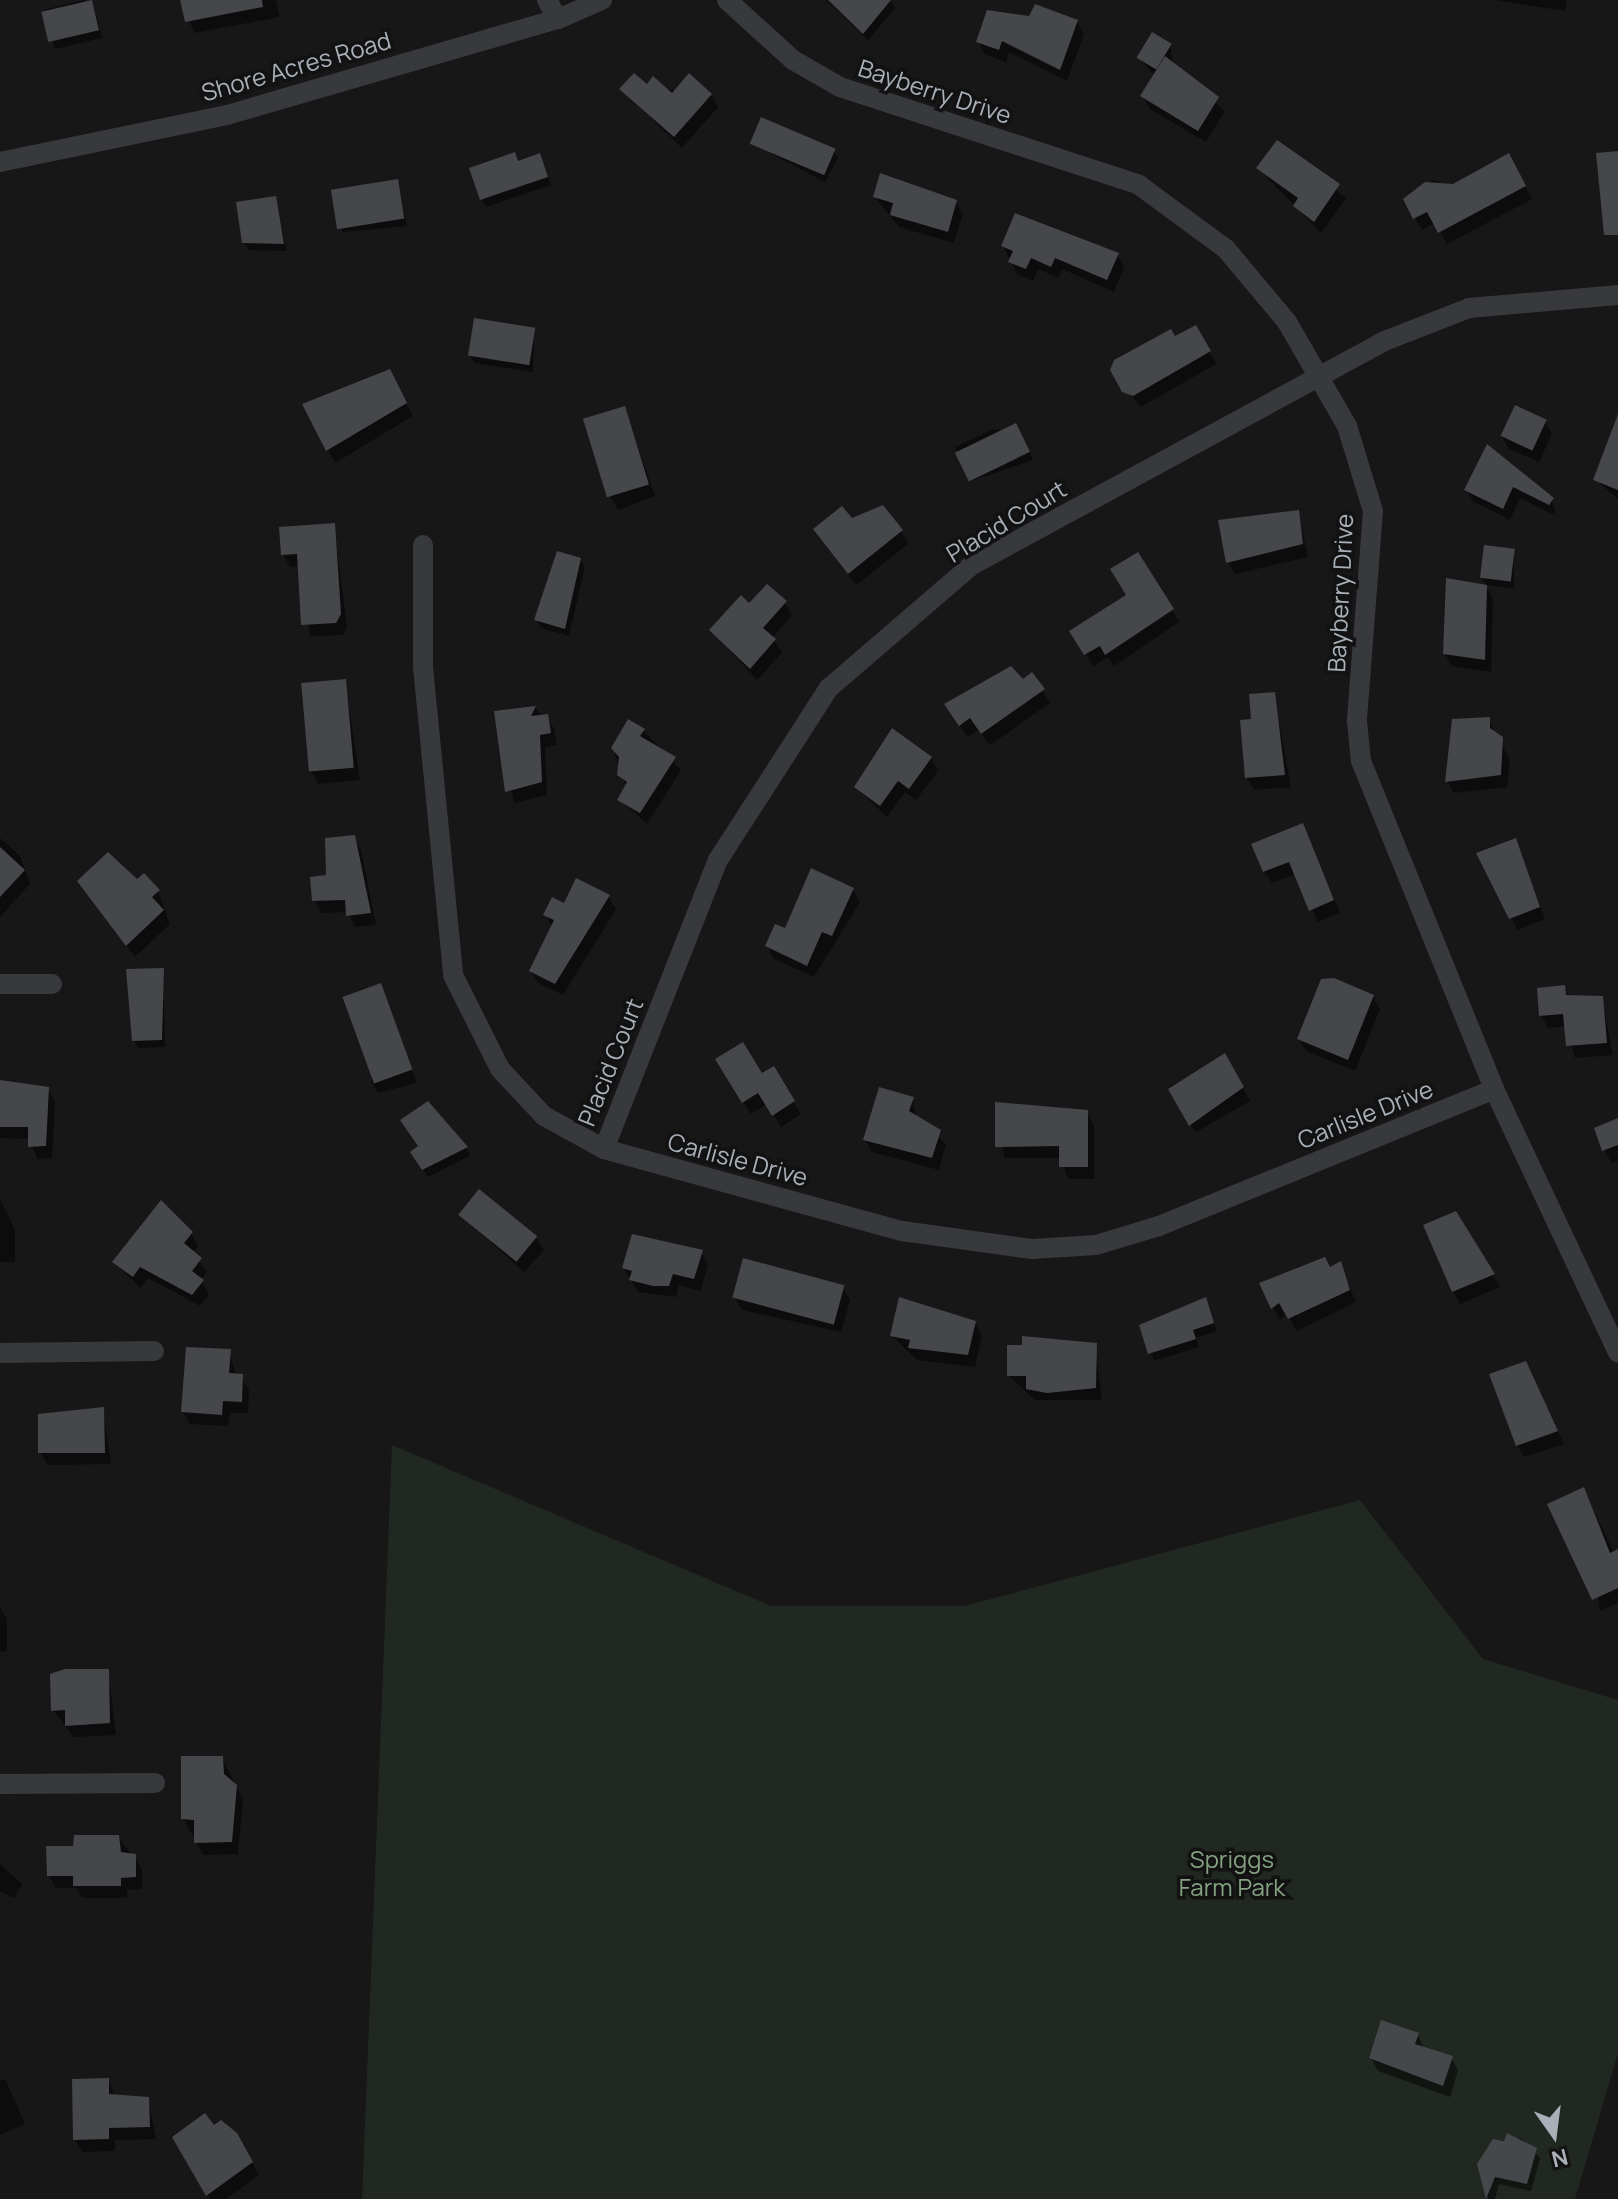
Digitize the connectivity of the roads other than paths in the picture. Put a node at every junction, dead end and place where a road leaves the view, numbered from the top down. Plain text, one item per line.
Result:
1 (547, 0) edge
2 (602, 0) edge
3 (727, 0) edge
4 (558, 19) junction
5 (0, 162) edge
6 (1618, 295) edge
7 (1323, 377) junction
8 (423, 545) dead end
9 (0, 984) edge
10 (52, 984) dead end
11 (1494, 1089) junction
12 (604, 1149) junction
13 (154, 1351) dead end
14 (1618, 1352) edge
15 (0, 1353) edge
16 (155, 1783) dead end
17 (0, 1784) edge

1 - 4 street
2 - 4 street, Shore Acres Road
3 - 7 street, Bayberry Drive
4 - 5 street, Shore Acres Road
6 - 7 street, Placid Court
7 - 11 street, Bayberry Drive
7 - 12 street, Placid Court
8 - 12 street, Carlisle Drive
9 - 10 street
11 - 12 street, Carlisle Drive
11 - 14 street, Bayberry Drive
13 - 15 street
16 - 17 street

